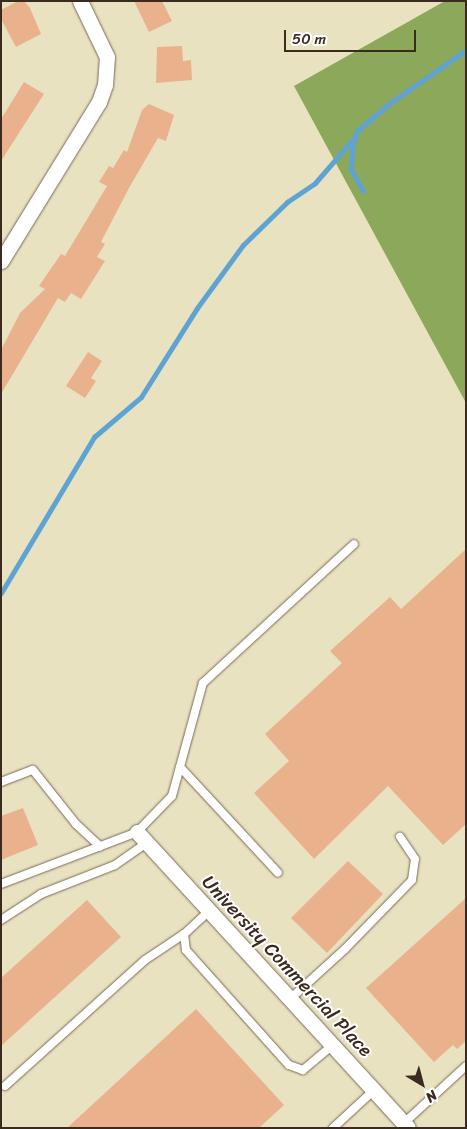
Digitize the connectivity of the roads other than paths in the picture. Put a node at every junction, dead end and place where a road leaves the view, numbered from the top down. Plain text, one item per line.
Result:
1 (80, 1) edge
2 (1, 261) edge
3 (354, 544) dead end
4 (180, 767) junction
5 (1, 782) edge
6 (137, 832) junction
7 (400, 837) dead end
8 (147, 843) junction
9 (100, 846) junction
10 (278, 873) dead end
11 (1, 884) edge
12 (209, 911) junction
13 (1, 920) edge
14 (184, 934) junction
15 (290, 999) junction
16 (332, 1045) junction
17 (466, 1066) edge
18 (5, 1086) dead end
19 (374, 1090) junction
20 (406, 1126) edge
21 (333, 1128) edge

1 - 2 street
3 - 4 lane
4 - 6 lane
4 - 10 lane
5 - 9 lane
6 - 8 street, University Commercial Place
6 - 9 lane
7 - 15 lane
8 - 12 street, University Commercial Place
8 - 13 lane
9 - 11 lane
12 - 14 lane
12 - 15 street, University Commercial Place
14 - 16 lane
14 - 18 lane
15 - 16 street, University Commercial Place
16 - 19 street, University Commercial Place
17 - 20 lane
19 - 20 street, University Commercial Place
19 - 21 lane

